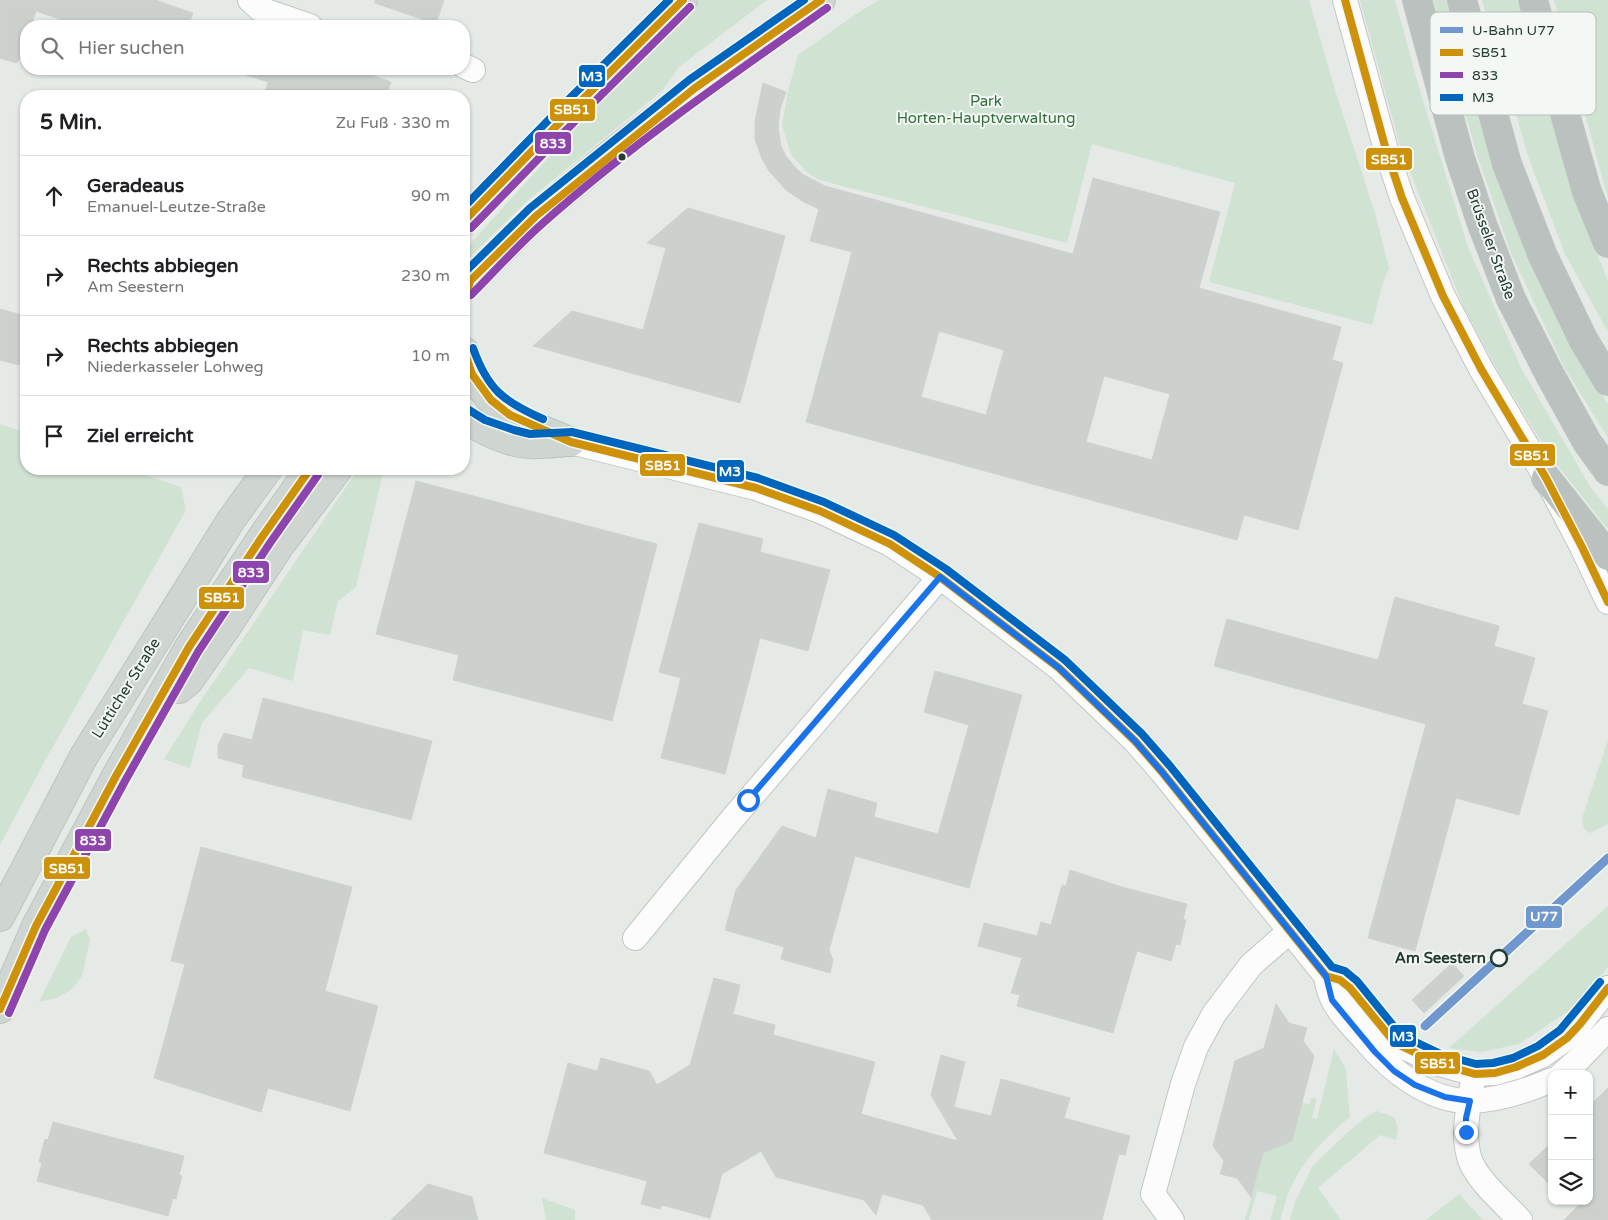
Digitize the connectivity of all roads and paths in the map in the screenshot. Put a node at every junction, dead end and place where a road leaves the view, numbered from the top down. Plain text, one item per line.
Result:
1 (250, 0) edge
2 (683, 0) edge
3 (821, 0) edge
4 (1345, 0) edge
5 (1417, 0) edge
6 (292, 20) edge
7 (1430, 48) edge
8 (1448, 115) edge
9 (1494, 115) edge
10 (1565, 115) edge
11 (470, 215) edge
12 (1608, 243) edge
13 (470, 287) edge
14 (470, 368) edge
15 (1608, 381) edge
16 (470, 422) edge
17 (572, 442) junction
18 (1608, 471) edge
19 (264, 475) edge
20 (306, 475) edge
21 (333, 475) edge
22 (1546, 478) junction
23 (1608, 556) edge
24 (940, 577) junction
25 (1608, 602) edge
26 (154, 708) junction
27 (0, 918) edge
28 (1290, 931) junction
29 (635, 938) dead end
30 (1326, 976) junction
31 (1608, 988) edge
32 (0, 1009) edge
33 (1608, 1029) edge
34 (1567, 1070) edge
35 (1475, 1074) junction
36 (1548, 1081) edge
37 (1470, 1101) junction
38 (1172, 1220) edge
39 (1520, 1220) edge

1 - 6 street
2 - 11 main road
3 - 13 main road
4 - 22 street
5 - 7 highway, Brüsseler Straße
8 - 18 highway, Brüsseler Straße
9 - 15 highway
10 - 12 highway
14 - 17 main road
16 - 17 main road
17 - 24 street
19 - 27 main road, Lütticher Straße
20 - 26 main road
21 - 26 main road
22 - 23 highway
22 - 25 street
24 - 28 street
24 - 29 street
26 - 32 main road
28 - 30 street
28 - 38 street
30 - 35 street
30 - 37 street
31 - 35 street
33 - 34 street
35 - 37 street
36 - 37 street
37 - 39 street

